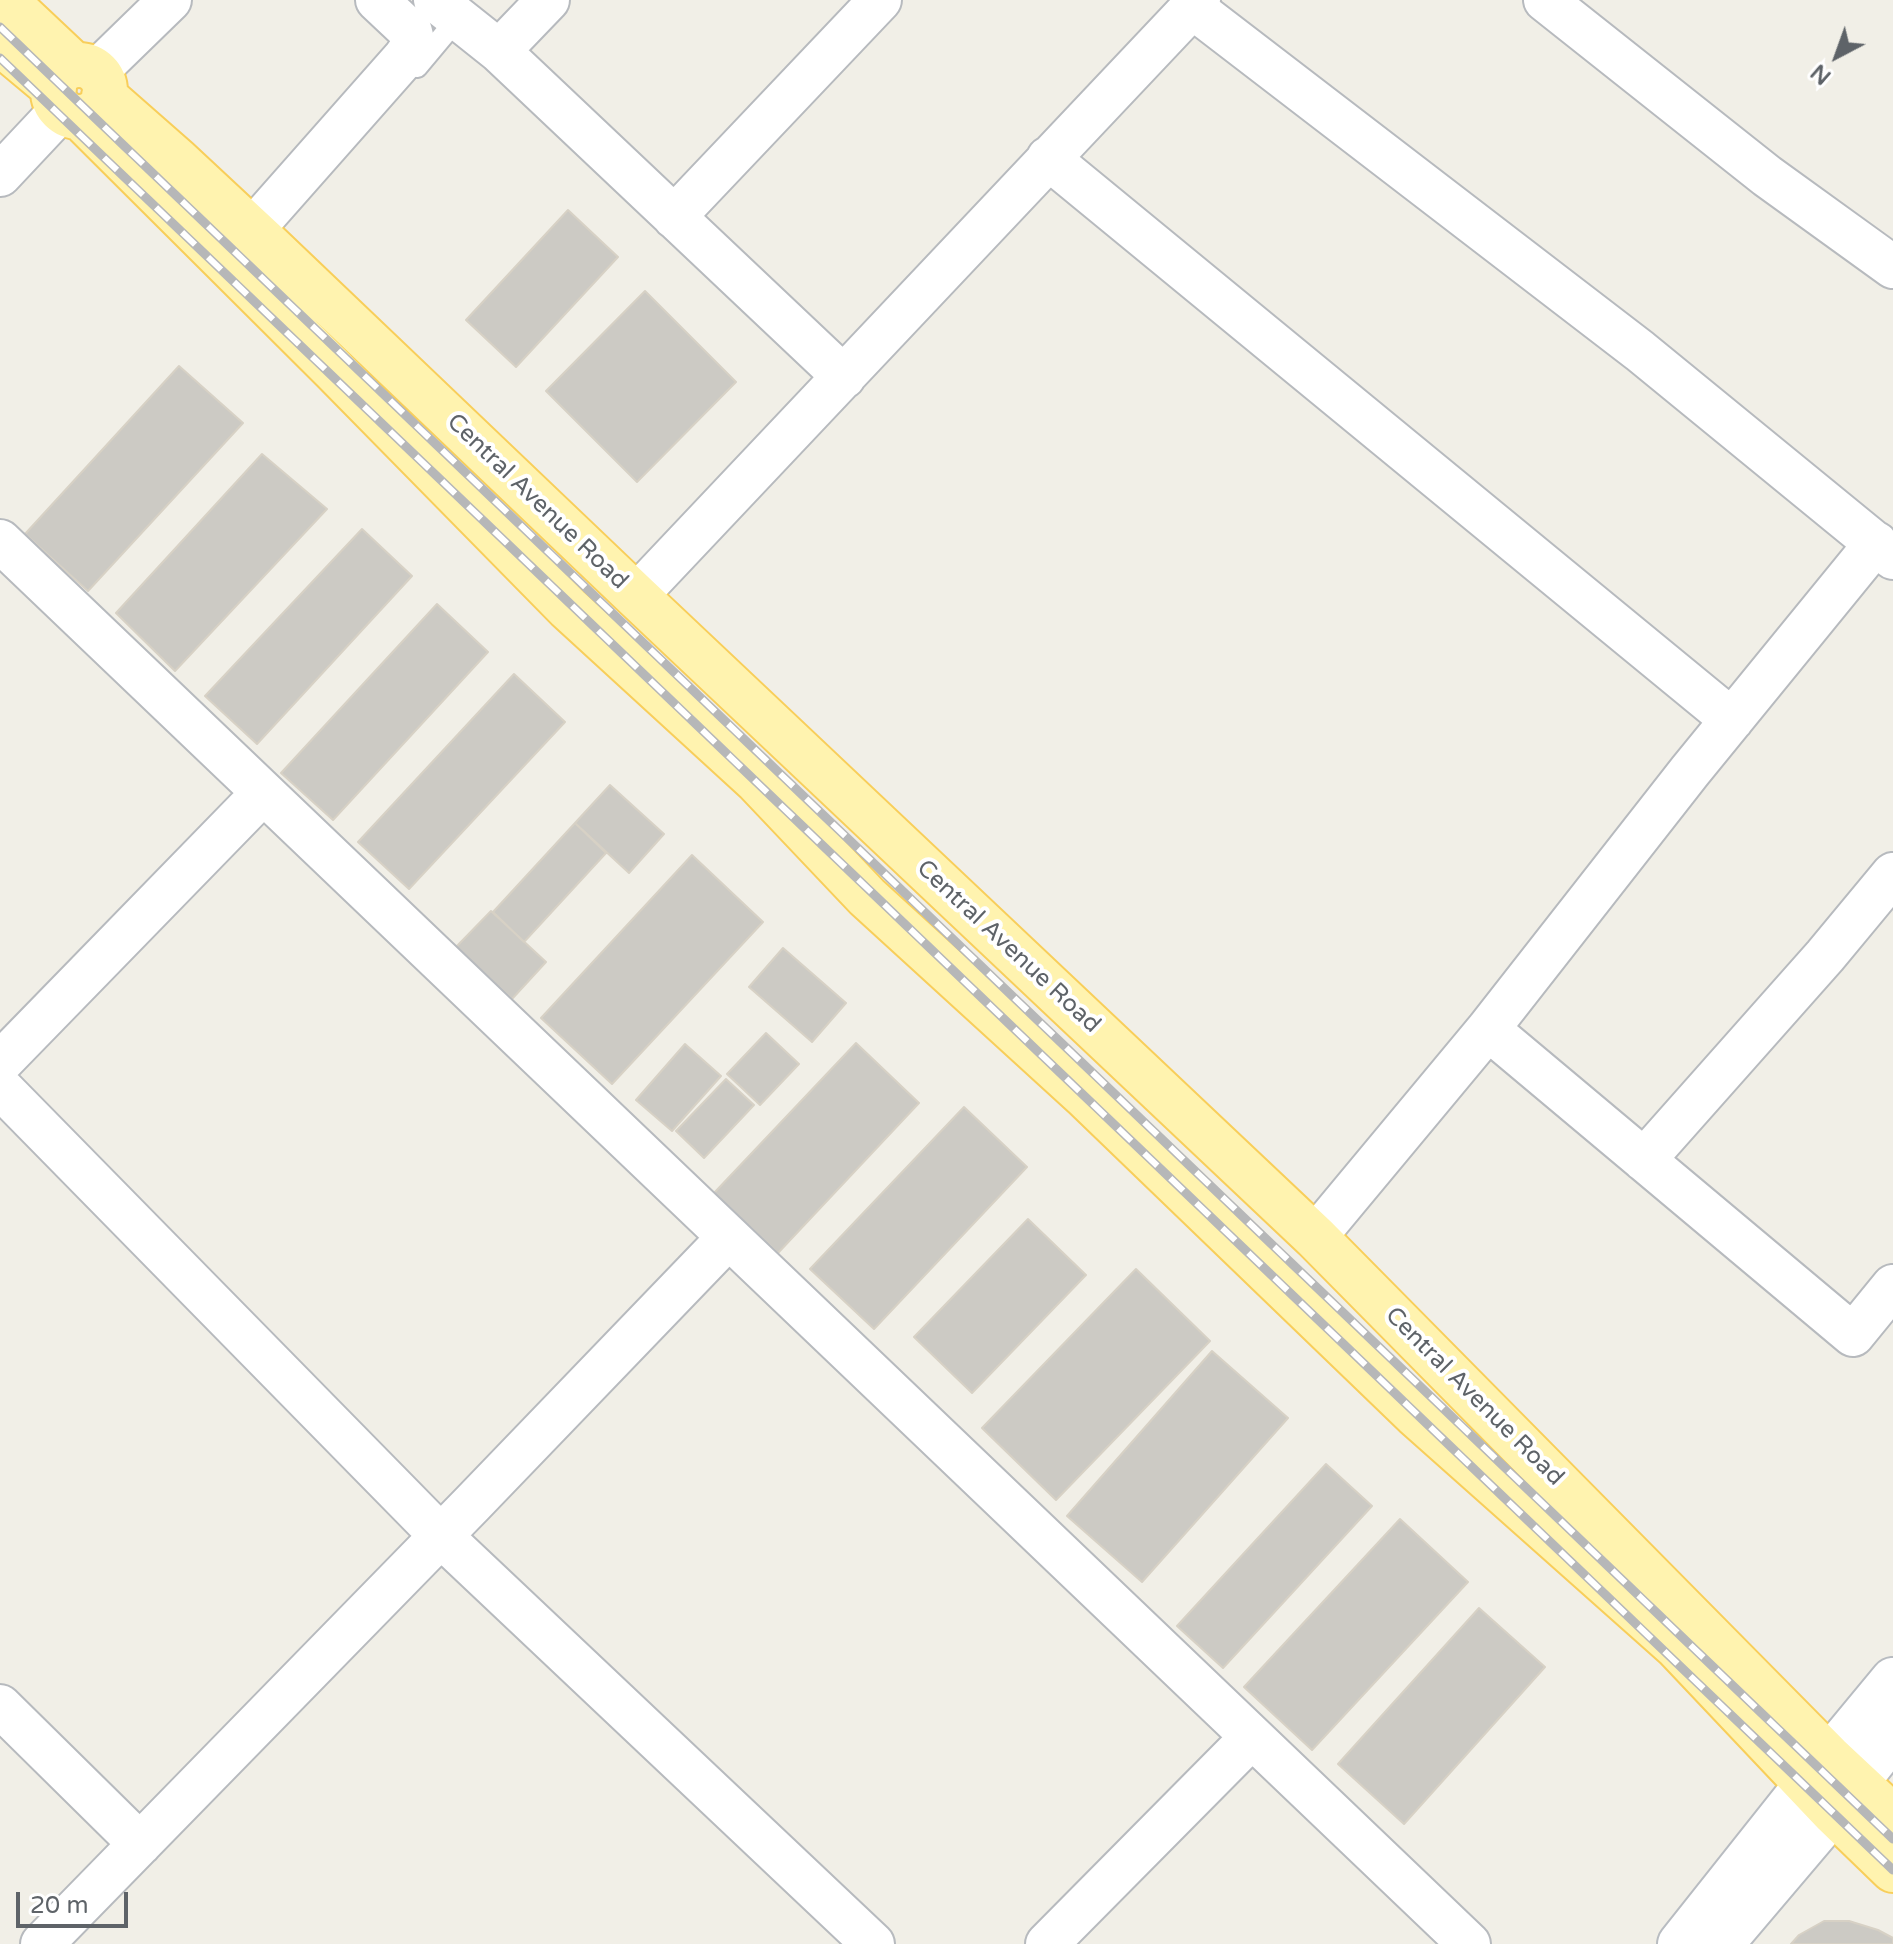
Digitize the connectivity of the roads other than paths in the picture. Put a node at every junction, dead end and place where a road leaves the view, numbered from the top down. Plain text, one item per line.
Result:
1 (5, 0) edge
2 (170, 0) edge
3 (377, 0) edge
4 (548, 0) edge
5 (880, 0) edge
6 (1545, 0) edge
7 (1195, 4) edge
8 (446, 9) edge
9 (0, 43) edge
10 (499, 51) junction
11 (78, 91) junction
12 (1048, 158) junction
13 (0, 175) edge
14 (674, 217) junction
15 (259, 236) junction
16 (1893, 267) edge
17 (844, 377) junction
18 (3, 550) edge
19 (1884, 550) edge
20 (636, 596) junction
21 (1732, 720) junction
22 (263, 793) junction
23 (1893, 874) edge
24 (1488, 1029) junction
25 (0, 1063) edge
26 (0, 1087) edge
27 (1644, 1160) junction
28 (1315, 1237) junction
29 (728, 1238) junction
30 (1893, 1286) edge
31 (441, 1536) junction
32 (1893, 1680) edge
33 (0, 1706) edge
34 (1893, 1736) edge
35 (1252, 1737) junction
36 (1831, 1784) junction
37 (1893, 1817) edge
38 (140, 1844) junction
39 (1893, 1870) edge
40 (42, 1944) edge
41 (873, 1944) edge
42 (1047, 1944) edge
43 (1469, 1944) edge
44 (1680, 1944) edge
45 (1721, 1944) edge

1 - 11 main road, Central Avenue Road
2 - 11 street
3 - 15 street
4 - 10 street
5 - 14 street
6 - 16 street
7 - 12 street
7 - 19 street
8 - 10 street
8 - 15 lane
9 - 11 main road
10 - 14 street
11 - 13 street
11 - 15 main road, Central Avenue Road
11 - 36 main road
12 - 17 street
12 - 21 street
14 - 17 street
15 - 20 main road, Central Avenue Road
17 - 20 street
18 - 22 street
19 - 21 street
20 - 28 main road, Central Avenue Road
21 - 24 street
22 - 25 street
22 - 29 street
23 - 27 street
24 - 27 street
24 - 28 street
26 - 31 street
27 - 30 street
28 - 36 main road, Central Avenue Road
29 - 31 street
29 - 35 street
31 - 38 street
31 - 41 street
32 - 36 main road
33 - 38 street
34 - 36 main road
35 - 42 street
35 - 43 street
36 - 37 main road, Central Avenue Road
36 - 39 main road
36 - 44 main road
36 - 45 main road
38 - 40 street

